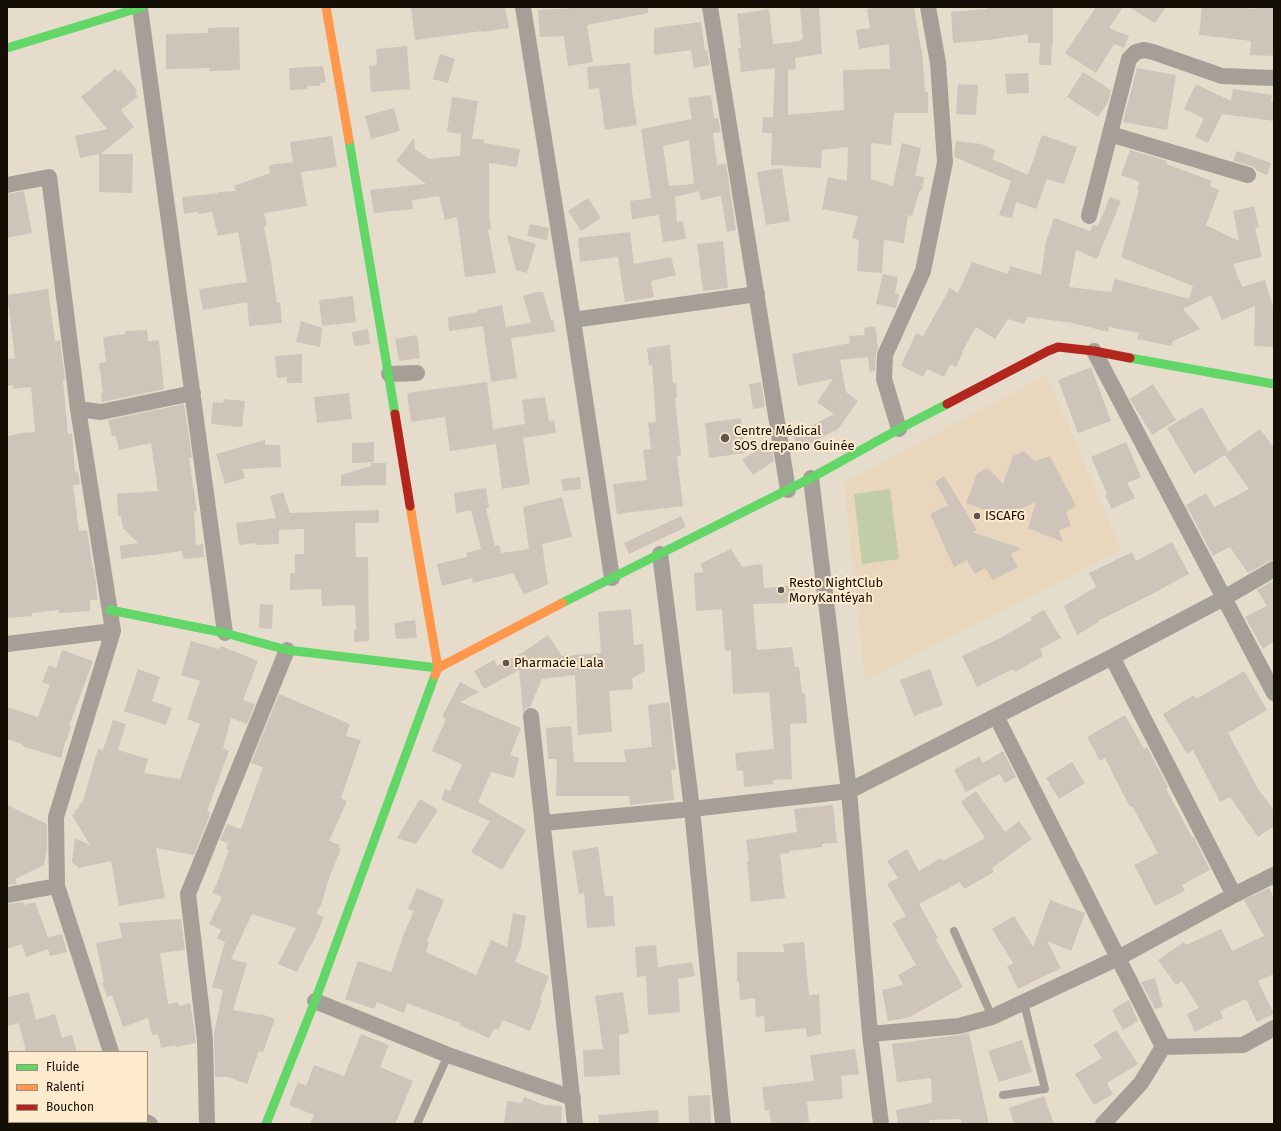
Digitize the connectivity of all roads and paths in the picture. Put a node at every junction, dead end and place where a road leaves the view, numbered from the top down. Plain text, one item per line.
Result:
1 (141, 7) edge
2 (326, 7) edge
3 (523, 7) edge
4 (710, 7) edge
5 (928, 7) edge
6 (7, 48) edge
7 (1274, 78) edge
8 (1110, 134) junction
9 (1248, 175) dead end
10 (7, 185) edge
11 (1089, 216) dead end
12 (757, 294) junction
13 (573, 320) junction
14 (1094, 351) junction
15 (417, 373) dead end
16 (389, 374) junction
17 (1274, 384) edge
18 (193, 393) junction
19 (78, 409) junction
20 (899, 429) junction
21 (811, 478) junction
22 (788, 490) junction
23 (660, 554) junction
24 (1274, 569) edge
25 (612, 578) junction
26 (1224, 598) junction
27 (110, 610) junction
28 (113, 631) junction
29 (225, 633) junction
30 (7, 644) edge
31 (287, 650) junction
32 (1112, 656) junction
33 (438, 668) junction
34 (1274, 693) edge
35 (531, 716) dead end
36 (996, 716) junction
37 (849, 791) junction
38 (692, 809) junction
39 (543, 823) junction
40 (1274, 875) edge
41 (57, 886) junction
42 (7, 895) edge
43 (1234, 895) junction
44 (954, 931) dead end
45 (1118, 958) junction
46 (315, 1001) junction
47 (1024, 1003) junction
48 (992, 1017) junction
49 (1274, 1028) edge
50 (870, 1034) junction
51 (1163, 1048) junction
52 (111, 1051) edge
53 (448, 1055) junction
54 (1003, 1095) dead end
55 (572, 1098) junction
56 (207, 1124) edge
57 (266, 1124) edge
58 (417, 1124) edge
59 (575, 1124) edge
60 (723, 1124) edge
61 (881, 1124) edge
62 (1103, 1124) edge

1 - 6 street
1 - 18 street
2 - 16 street
3 - 13 street
4 - 12 street
5 - 20 street
7 - 8 street
8 - 9 street
8 - 11 street
10 - 19 street
12 - 13 street
12 - 22 street
13 - 25 street
14 - 17 street
14 - 20 street
14 - 26 street
15 - 16 street
16 - 33 street
18 - 19 street
18 - 29 street
19 - 27 street
20 - 21 street
21 - 22 street
21 - 37 street
22 - 23 street
23 - 25 street
23 - 38 street
24 - 26 street
25 - 33 street
26 - 32 street
26 - 34 street
27 - 28 street
27 - 29 street
28 - 30 street
28 - 41 street
29 - 31 street
31 - 33 street
31 - 56 street
32 - 36 street
32 - 43 street
33 - 46 street
35 - 39 street
36 - 37 street
36 - 45 street
37 - 38 street
37 - 50 street
38 - 39 street
38 - 60 street
39 - 55 street
40 - 43 street
41 - 42 street
41 - 52 street
43 - 45 street
44 - 48 lane
45 - 47 street
45 - 51 street
46 - 53 street
46 - 57 street
47 - 48 street
47 - 54 lane
48 - 50 street
49 - 51 street
50 - 61 street
51 - 62 street
53 - 55 street
53 - 58 lane
55 - 59 street

